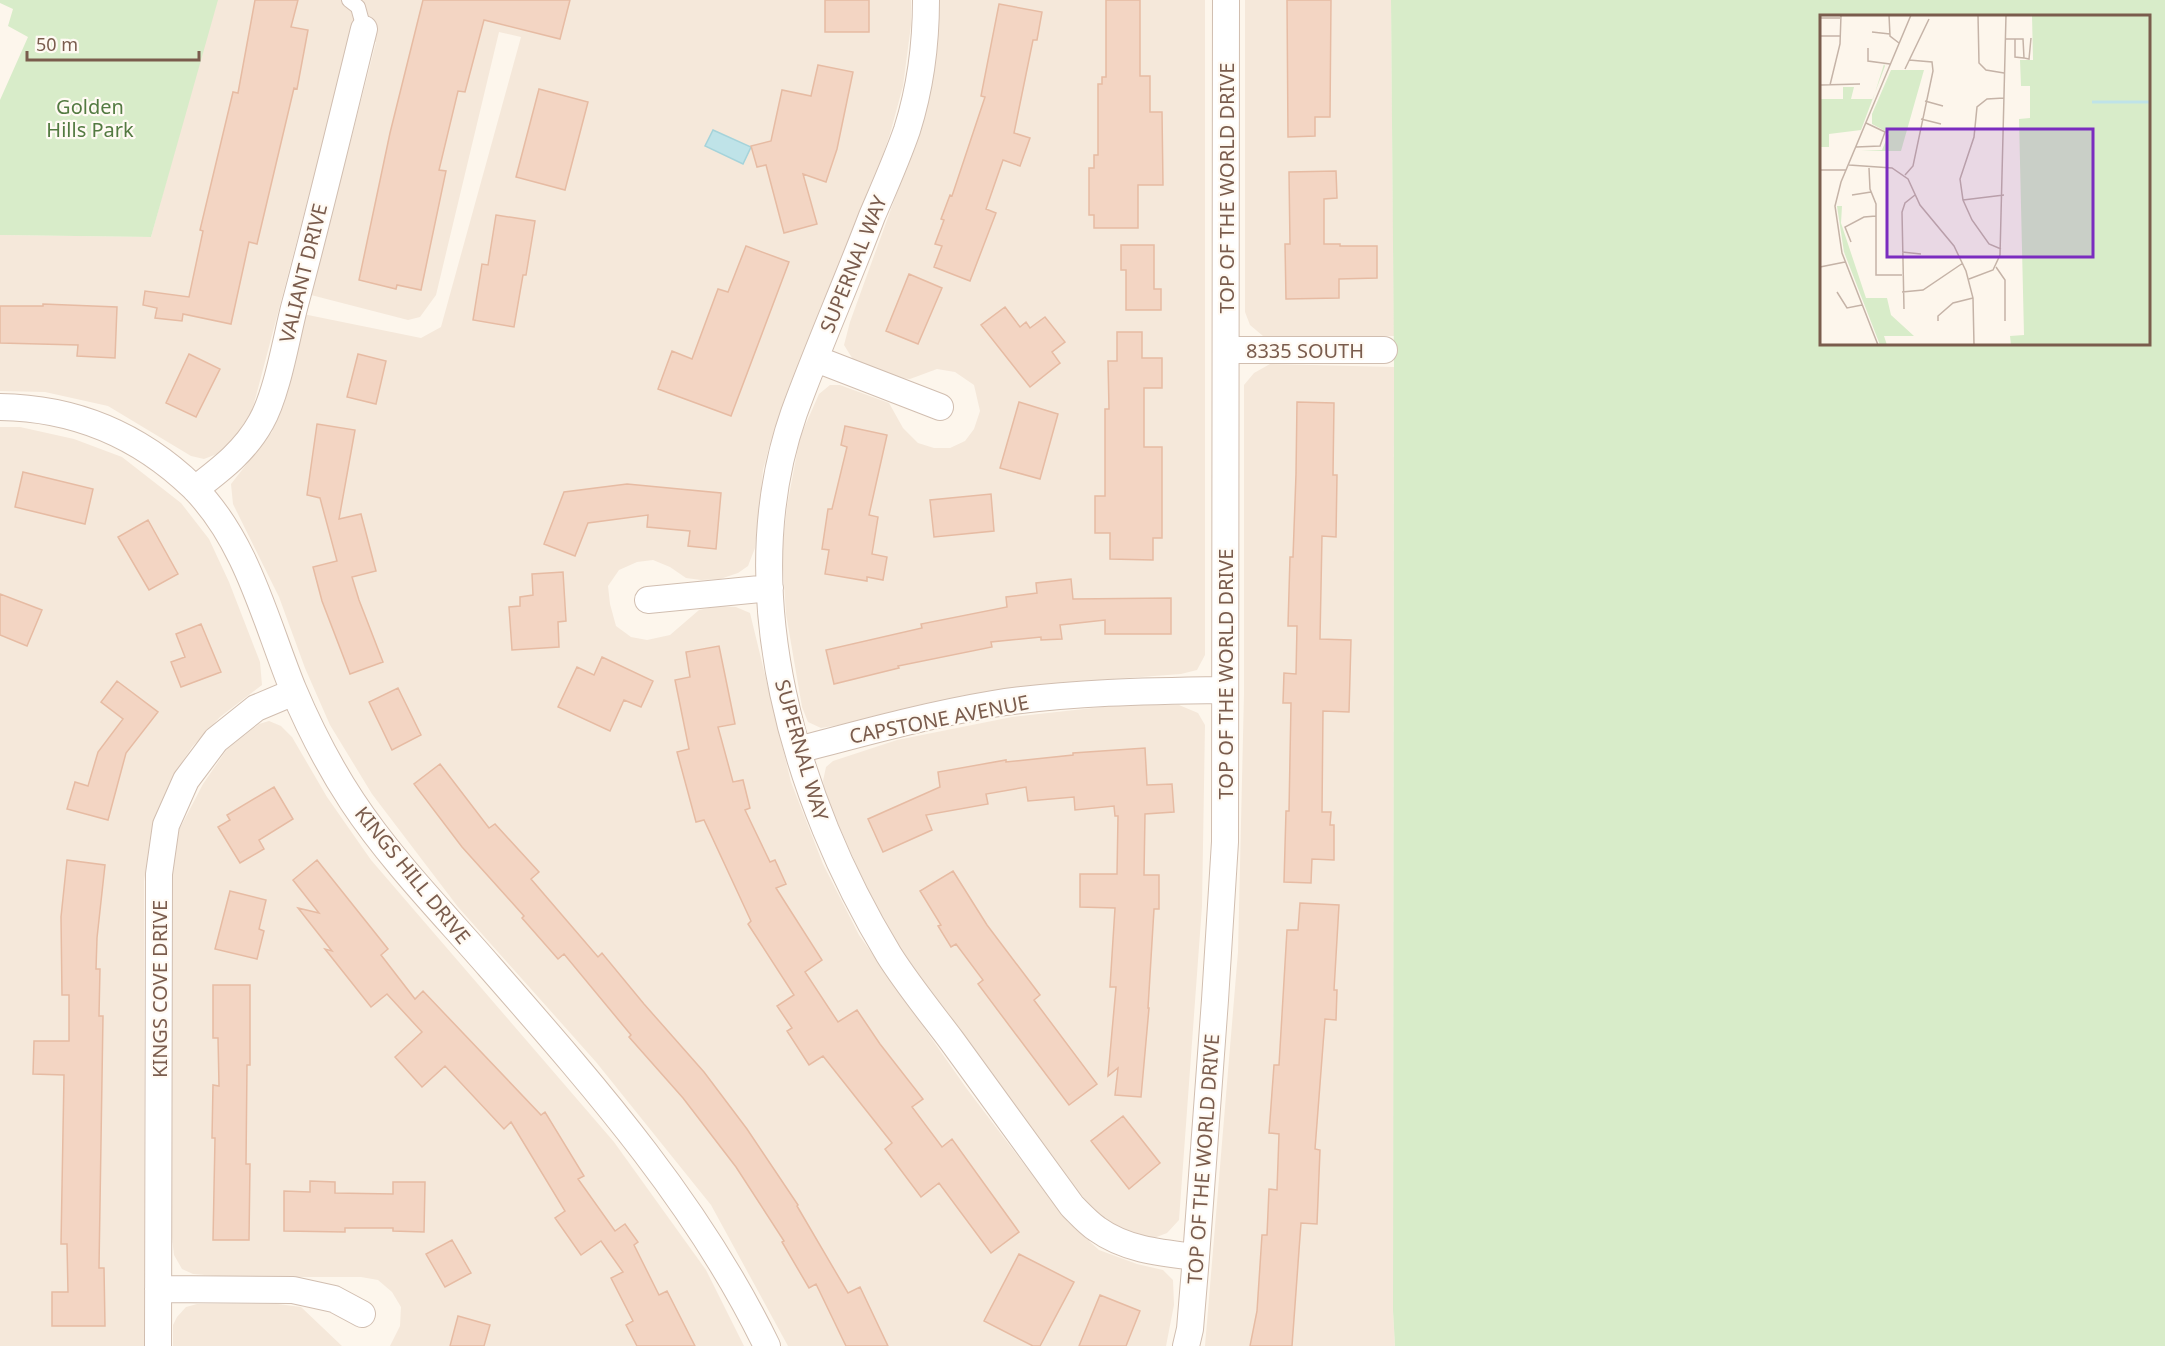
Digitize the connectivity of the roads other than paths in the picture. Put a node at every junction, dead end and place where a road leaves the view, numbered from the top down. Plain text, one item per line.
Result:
1 (349, 0) edge
2 (926, 0) edge
3 (1226, 0) edge
4 (364, 29) joint
5 (1226, 350) junction
6 (1384, 350) dead end
7 (816, 358) junction
8 (0, 407) edge
9 (940, 407) dead end
10 (195, 489) junction
11 (770, 588) junction
12 (648, 600) dead end
13 (1225, 690) junction
14 (294, 692) junction
15 (798, 750) junction
16 (1196, 1257) junction
17 (158, 1289) junction
18 (362, 1314) dead end
19 (158, 1346) edge
20 (768, 1346) edge
21 (1186, 1346) edge

1 - 4 lane
2 - 7 street, SUPERNAL WAY
3 - 5 street, TOP OF THE WORLD DRIVE
4 - 10 street, VALIANT DRIVE
5 - 6 street, 8335 SOUTH
5 - 13 street, TOP OF THE WORLD DRIVE
7 - 9 street
7 - 11 street, SUPERNAL WAY
8 - 10 street, KINGS HILL DRIVE
10 - 14 street, KINGS HILL DRIVE
11 - 12 street
11 - 15 street, SUPERNAL WAY
13 - 15 street, CAPSTONE AVENUE
13 - 16 street, TOP OF THE WORLD DRIVE
14 - 17 street, KINGS COVE DRIVE
14 - 20 street, KINGS HILL DRIVE
15 - 16 street, SUPERNAL WAY
16 - 21 street, TOP OF THE WORLD DRIVE
17 - 18 street
17 - 19 street, KINGS COVE DRIVE

